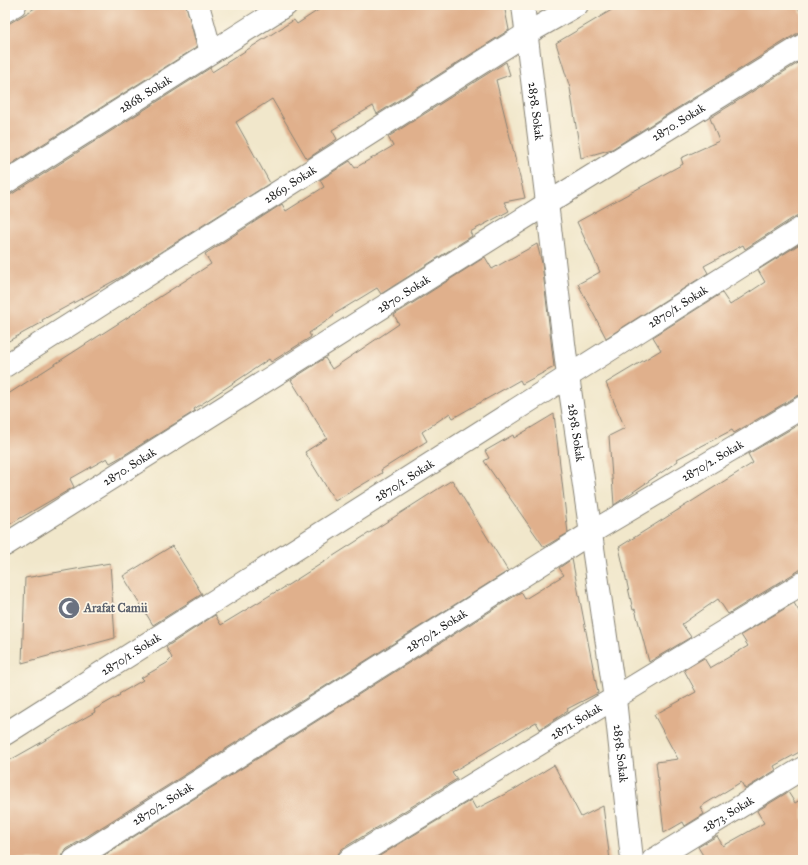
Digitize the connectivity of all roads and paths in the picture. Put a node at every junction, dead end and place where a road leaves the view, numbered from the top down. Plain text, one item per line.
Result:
1 (15, 5) edge
2 (198, 5) edge
3 (286, 5) edge
4 (523, 5) edge
5 (578, 5) edge
6 (5, 11) edge
7 (526, 34) junction
8 (803, 45) edge
9 (211, 52) junction
10 (5, 183) edge
11 (548, 203) junction
12 (803, 227) edge
13 (5, 366) edge
14 (568, 376) junction
15 (803, 407) edge
16 (592, 532) junction
17 (5, 545) edge
18 (803, 584) edge
19 (615, 698) junction
20 (5, 734) edge
21 (803, 768) edge
22 (74, 860) edge
23 (349, 860) edge
24 (632, 860) edge
25 (653, 860) edge

1 - 6 street
2 - 9 street
3 - 9 street, 2868. Sokak
4 - 7 street, 2858. Sokak
5 - 7 street, 2869. Sokak
7 - 11 street, 2858. Sokak
7 - 13 street, 2869. Sokak
8 - 11 street, 2870. Sokak
9 - 10 street, 2868. Sokak
11 - 14 street, 2858. Sokak
11 - 17 street, 2870. Sokak
12 - 14 street, 2870/1. Sokak
14 - 16 street, 2858. Sokak
14 - 20 street, 2870/1. Sokak
15 - 16 street, 2870/2. Sokak
16 - 19 street, 2858. Sokak
16 - 22 street, 2870/2. Sokak
18 - 19 street, 2871. Sokak
19 - 23 street, 2871. Sokak
19 - 24 street, 2858. Sokak
21 - 25 street, 2873. Sokak

